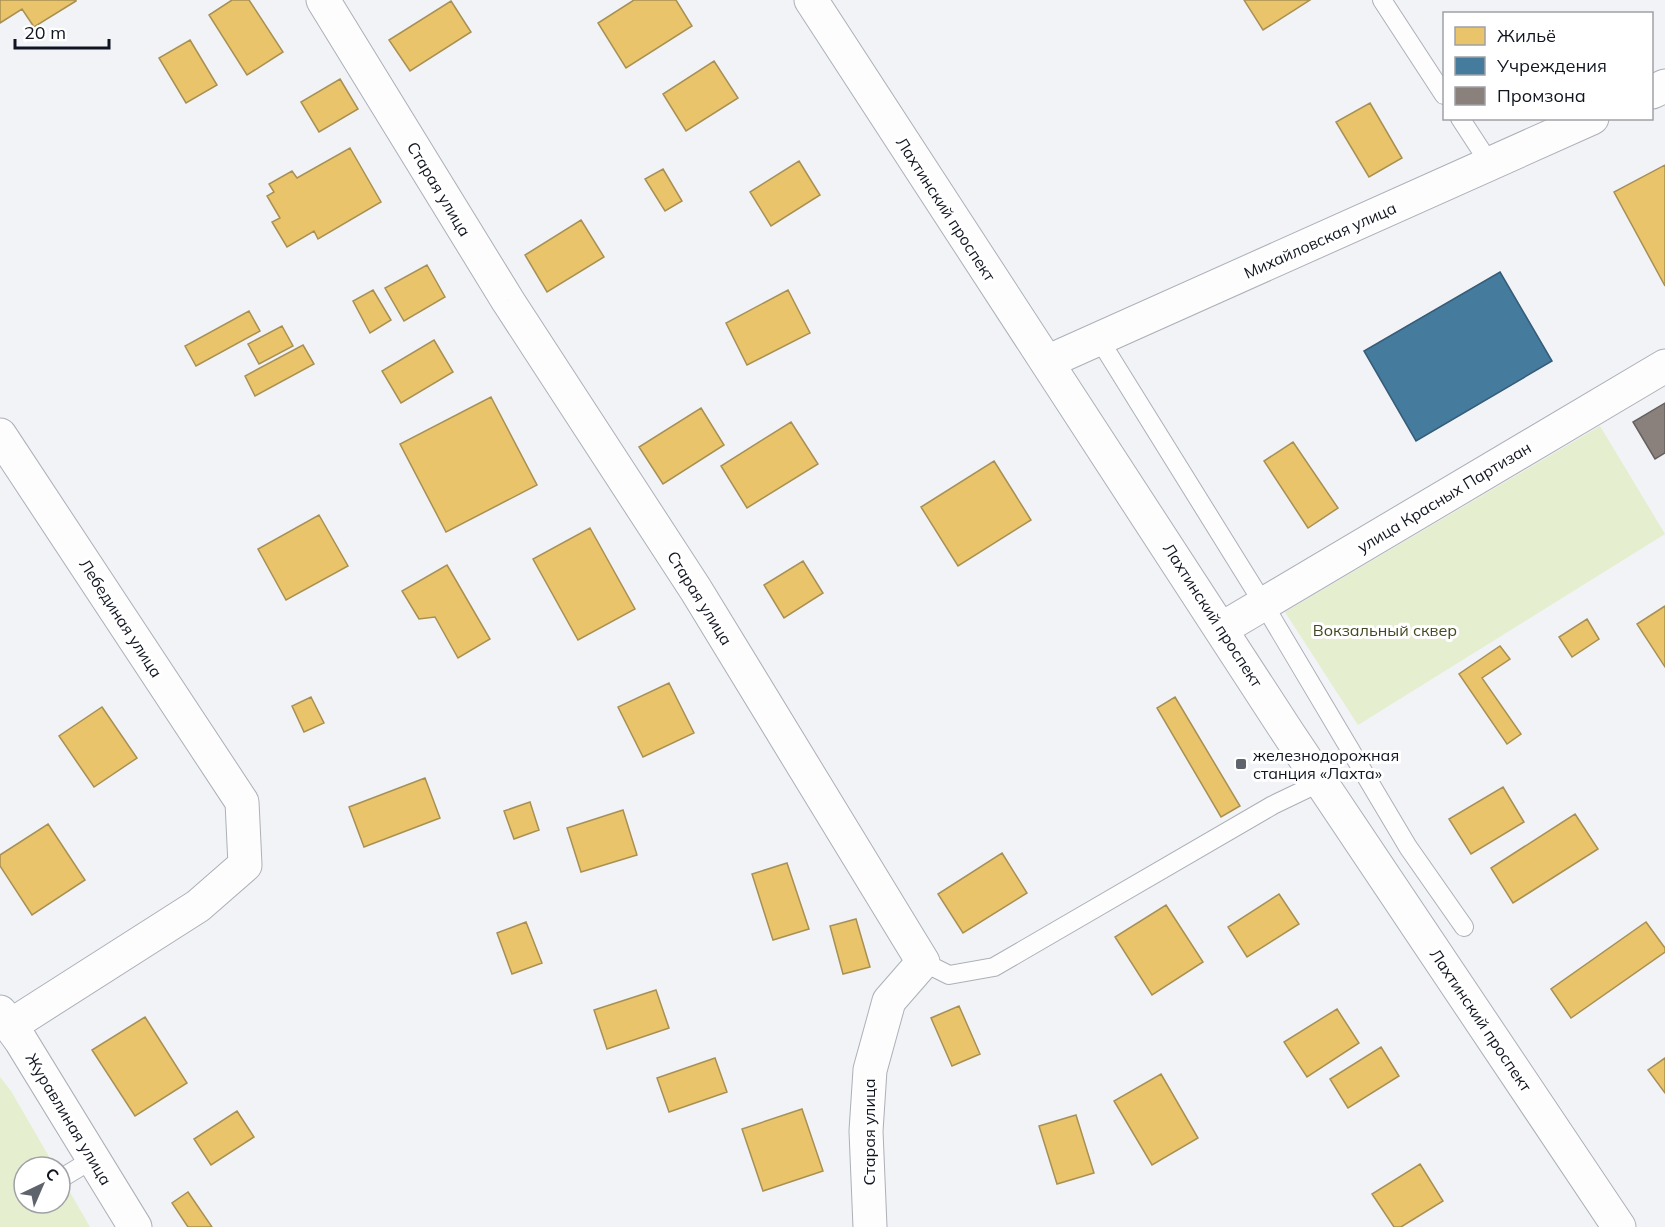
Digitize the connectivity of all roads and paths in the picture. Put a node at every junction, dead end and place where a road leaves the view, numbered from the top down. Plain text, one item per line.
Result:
1 (323, 0) edge
2 (811, 0) edge
3 (1382, 0) edge
4 (1443, 93) edge
5 (1461, 120) edge
6 (1588, 120) edge
7 (1490, 164) junction
8 (1099, 339) junction
9 (1047, 362) junction
10 (1665, 366) edge
11 (0, 435) edge
12 (1263, 603) junction
13 (1223, 628) junction
14 (1323, 781) junction
15 (1464, 927) dead end
16 (923, 962) junction
17 (5, 1019) edge
18 (93, 1159) junction
19 (72, 1172) edge
20 (135, 1227) edge
21 (870, 1227) edge
22 (1619, 1227) edge

1 - 16 street, Старая улица
2 - 9 street, Лахтинский проспект
3 - 4 lane
5 - 7 lane
6 - 7 street, Михайловская улица
7 - 8 street, Михайловская улица
8 - 9 street, Михайловская улица
8 - 12 lane
9 - 13 street, Лахтинский проспект
10 - 12 street, улица Красных Партизан
11 - 17 street, Лебединая улица
12 - 13 street, улица Красных Партизан
12 - 15 lane
13 - 14 street, Лахтинский проспект
14 - 16 lane
14 - 22 street, Лахтинский проспект
16 - 21 street, Старая улица
17 - 18 street, Журавлиная улица
18 - 19 lane
18 - 20 street, Журавлиная улица

